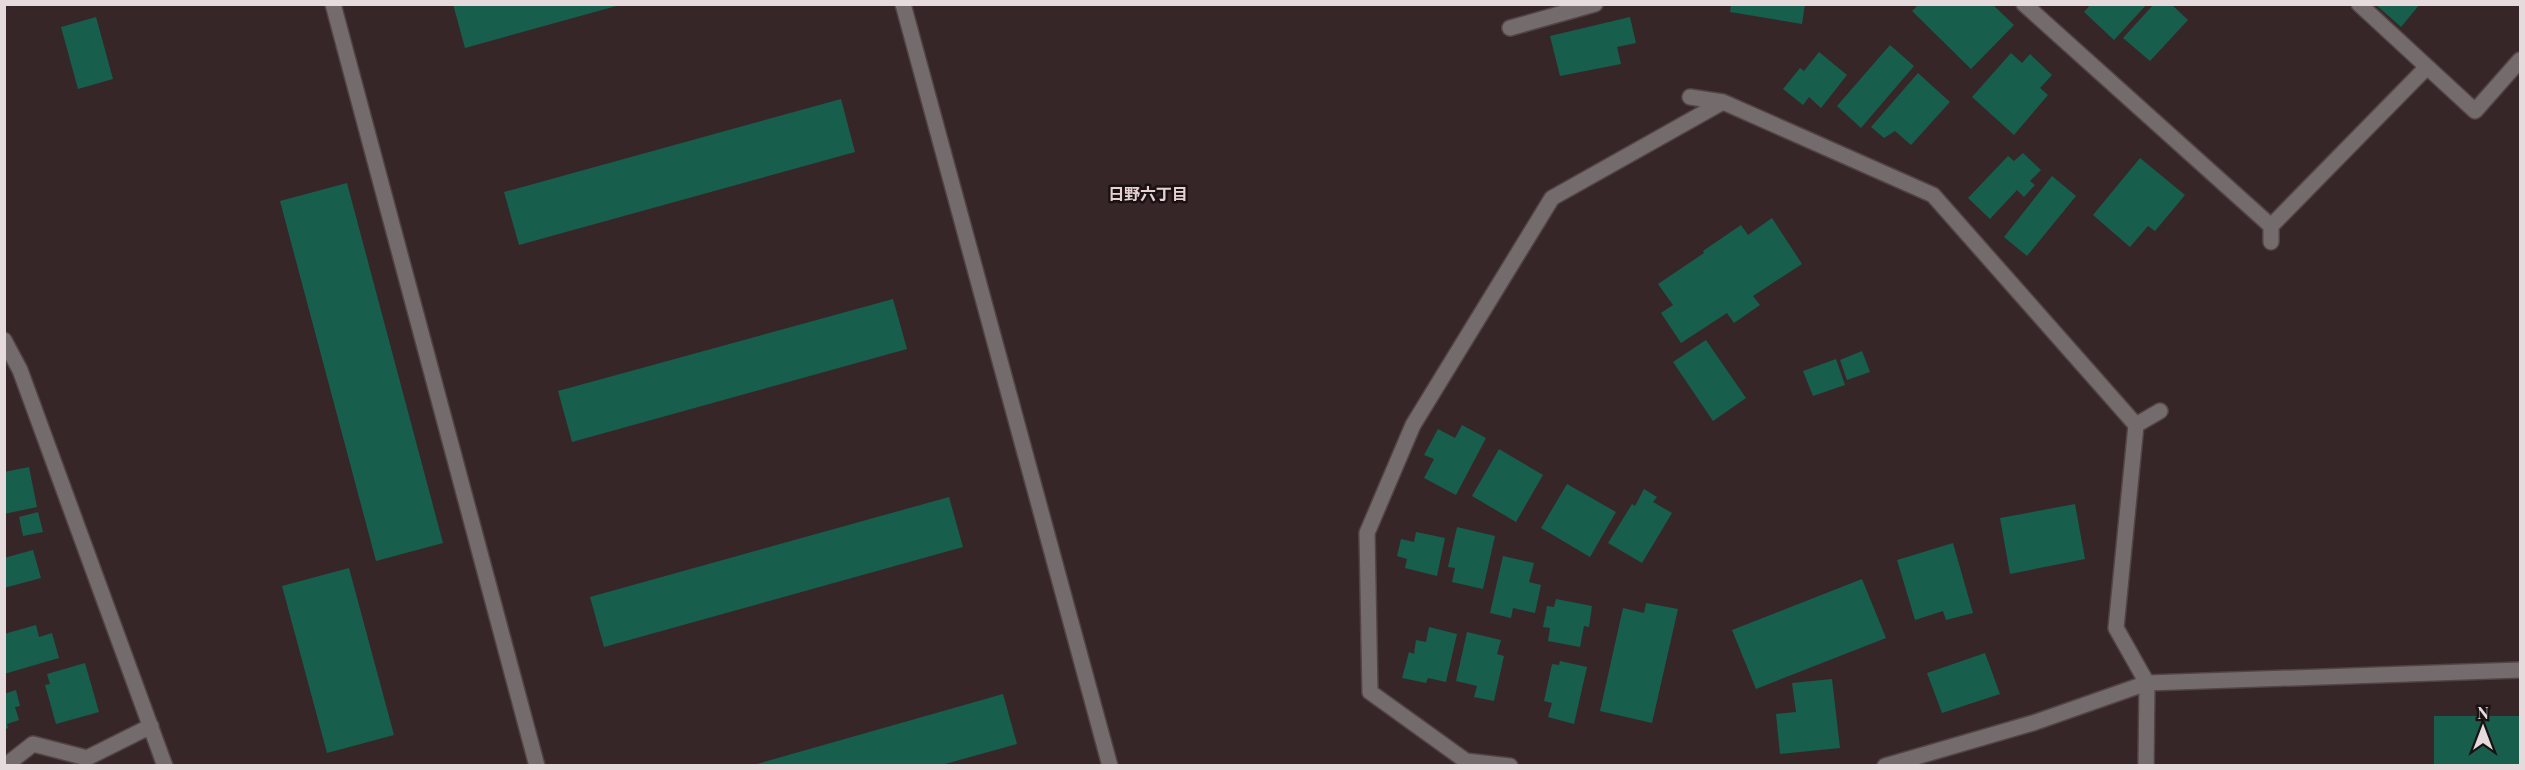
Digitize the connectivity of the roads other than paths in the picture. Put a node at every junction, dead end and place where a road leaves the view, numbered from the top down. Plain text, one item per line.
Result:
1 (333, 4) edge
2 (903, 4) edge
3 (1595, 4) edge
4 (2025, 4) edge
5 (2359, 4) edge
6 (1510, 28) dead end
7 (2520, 60) edge
8 (2427, 67) junction
9 (1690, 97) dead end
10 (1723, 102) junction
11 (2271, 226) junction
12 (2271, 242) dead end
13 (4, 340) edge
14 (2160, 411) dead end
15 (2136, 425) junction
16 (2520, 670) edge
17 (2147, 683) junction
18 (151, 726) junction
19 (5, 765) edge
20 (165, 765) edge
21 (537, 765) edge
22 (1110, 765) edge
23 (1510, 765) edge
24 (1885, 765) edge
25 (2146, 765) edge

1 - 21 street
2 - 22 street
3 - 6 street
4 - 11 street
5 - 8 street
7 - 8 street
8 - 11 street
9 - 10 street
10 - 15 street
10 - 23 street
11 - 12 street
13 - 18 street
14 - 15 street
15 - 17 street
16 - 17 street
17 - 24 street
17 - 25 street
18 - 19 street
18 - 20 street

